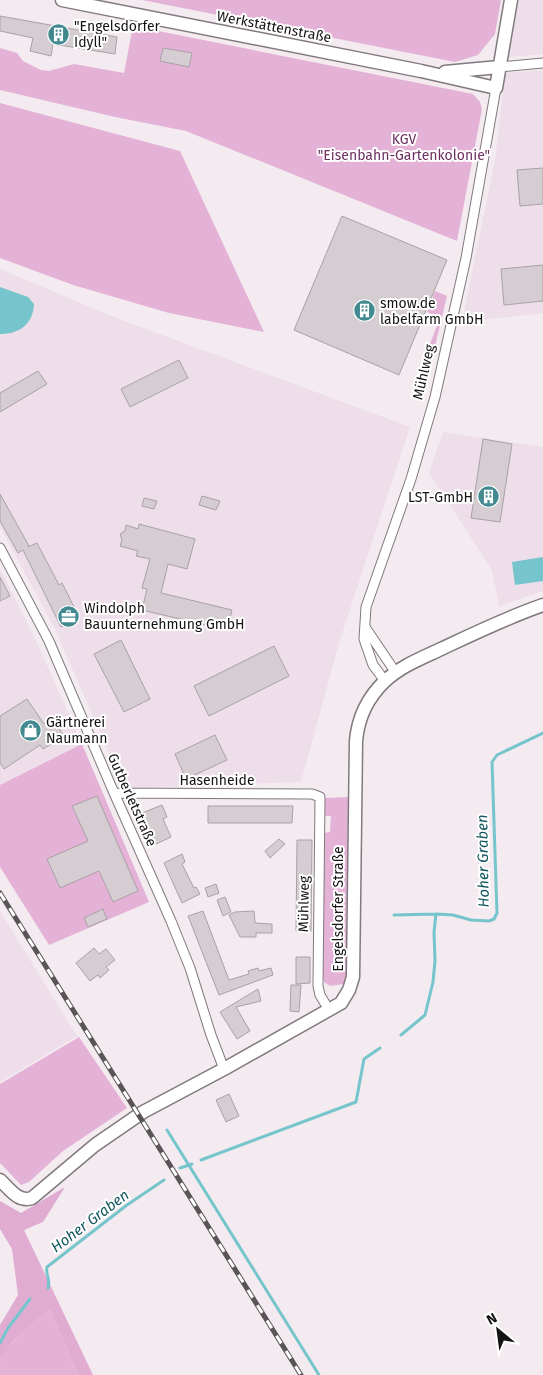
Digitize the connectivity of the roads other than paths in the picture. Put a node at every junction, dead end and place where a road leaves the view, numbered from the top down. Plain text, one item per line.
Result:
1 (62, 0) edge
2 (511, 0) edge
3 (543, 63) edge
4 (499, 67) junction
5 (421, 71) junction
6 (496, 88) junction
7 (0, 548) edge
8 (543, 605) edge
9 (365, 627) junction
10 (396, 673) junction
11 (384, 682) junction
12 (114, 793) junction
13 (320, 797) joint
14 (329, 1010) junction
15 (224, 1069) junction
16 (0, 1180) edge

1 - 5 main road, Werkstättenstraße
2 - 4 main road, Mühlweg
3 - 4 street, Werkstättenstraße
4 - 5 main road, Werkstättenstraße
4 - 6 main road, Mühlweg
5 - 6 main road, Werkstättenstraße
6 - 9 street, Mühlweg
7 - 12 street, Gutberletstraße
8 - 10 main road, Engelsdorfer Straße
9 - 10 street
9 - 11 street, Mühlweg
10 - 11 main road, Engelsdorfer Straße
11 - 14 main road, Engelsdorfer Straße
12 - 13 street, Hasenheide
12 - 15 street, Gutberletstraße
13 - 14 street, Mühlweg
14 - 15 main road, Engelsdorfer Straße
15 - 16 main road, Engelsdorfer Straße

